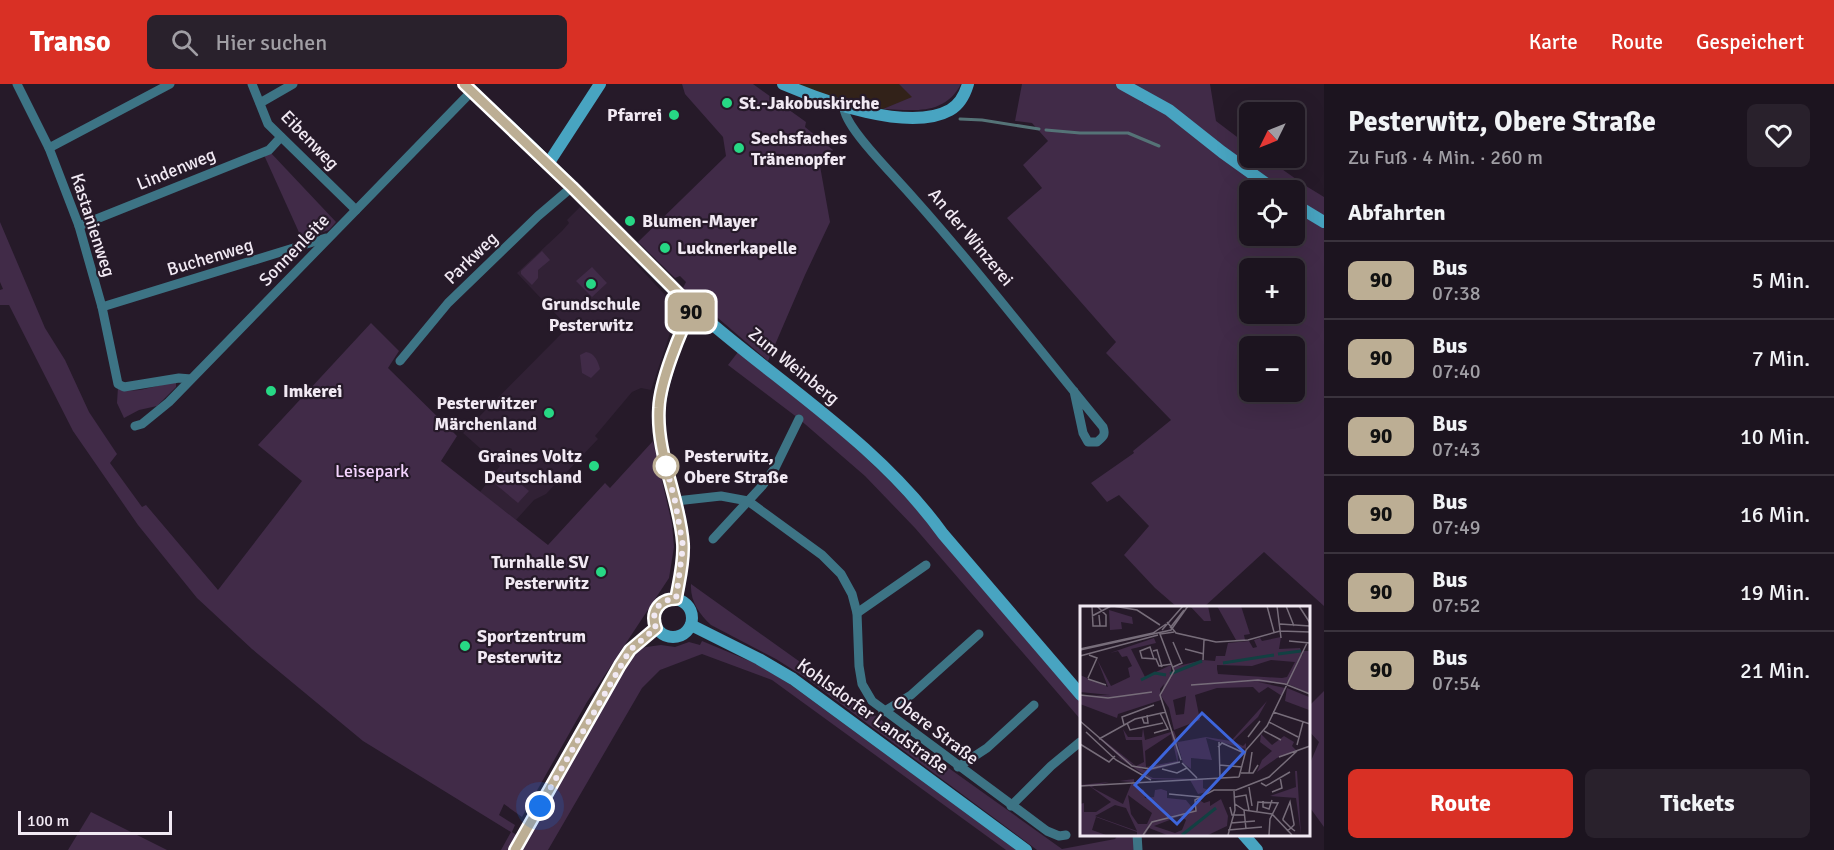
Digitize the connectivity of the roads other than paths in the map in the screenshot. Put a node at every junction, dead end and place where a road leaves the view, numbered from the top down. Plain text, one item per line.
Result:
1 (17, 84) edge
2 (170, 84) edge
3 (252, 84) edge
4 (293, 84) edge
5 (600, 84) edge
6 (783, 84) edge
7 (968, 84) edge
8 (1122, 84) edge
9 (468, 88) edge
10 (260, 103) junction
11 (844, 106) junction
12 (281, 136) junction
13 (49, 148) junction
14 (548, 164) junction
15 (1261, 180) edge
16 (572, 187) junction
17 (356, 210) junction
18 (1305, 211) edge
19 (1324, 222) edge
20 (79, 226) junction
21 (328, 238) junction
22 (102, 307) junction
23 (693, 308) junction
24 (400, 361) dead end
25 (191, 379) junction
26 (1074, 391) junction
27 (799, 419) dead end
28 (135, 426) dead end
29 (675, 501) junction
30 (748, 501) junction
31 (713, 539) dead end
32 (926, 565) dead end
33 (676, 599) junction
34 (857, 613) junction
35 (691, 626) junction
36 (656, 628) junction
37 (979, 634) dead end
38 (1080, 694) edge
39 (1034, 705) dead end
40 (883, 712) junction
41 (1080, 742) edge
42 (958, 767) junction
43 (1011, 806) junction
44 (1066, 835) dead end
45 (1137, 835) edge
46 (1245, 835) edge
47 (515, 850) edge
48 (1026, 850) edge
49 (1138, 850) edge
50 (1257, 850) edge

1 - 13 street, Kastanienweg
2 - 13 street
3 - 10 street, Eibenweg
4 - 10 street
5 - 14 street
6 - 11 street
7 - 11 street
8 - 15 street
9 - 14 street, Zum Weinberg
9 - 17 street, Sonnenleite
10 - 12 street, Eibenweg
11 - 26 street, An der Winzerei
12 - 17 street, Eibenweg
12 - 20 street, Lindenweg
13 - 20 street, Kastanienweg
14 - 16 street, Zum Weinberg
16 - 23 street, Zum Weinberg
16 - 24 street, Parkweg
17 - 21 street, Sonnenleite
18 - 19 street
20 - 22 street, Kastanienweg
21 - 22 street, Buchenweg
21 - 25 street, Sonnenleite
22 - 25 street, Kastanienweg
23 - 29 street
23 - 38 street, Zum Weinberg
25 - 28 street, Sonnenleite
26 - 26 street, An der Winzerei
27 - 30 street
29 - 30 street, Obere Straße
29 - 33 street
30 - 31 street
30 - 34 street, Obere Straße
32 - 34 street
33 - 35 street
33 - 36 street
34 - 40 street, Obere Straße
35 - 36 street
35 - 48 street, Kohlsdorfer Landstraße
36 - 47 street
37 - 40 street
39 - 42 street
40 - 42 street, Obere Straße
41 - 43 street
42 - 43 street, Obere Straße
43 - 44 street, Obere Straße
45 - 49 street
46 - 50 street

